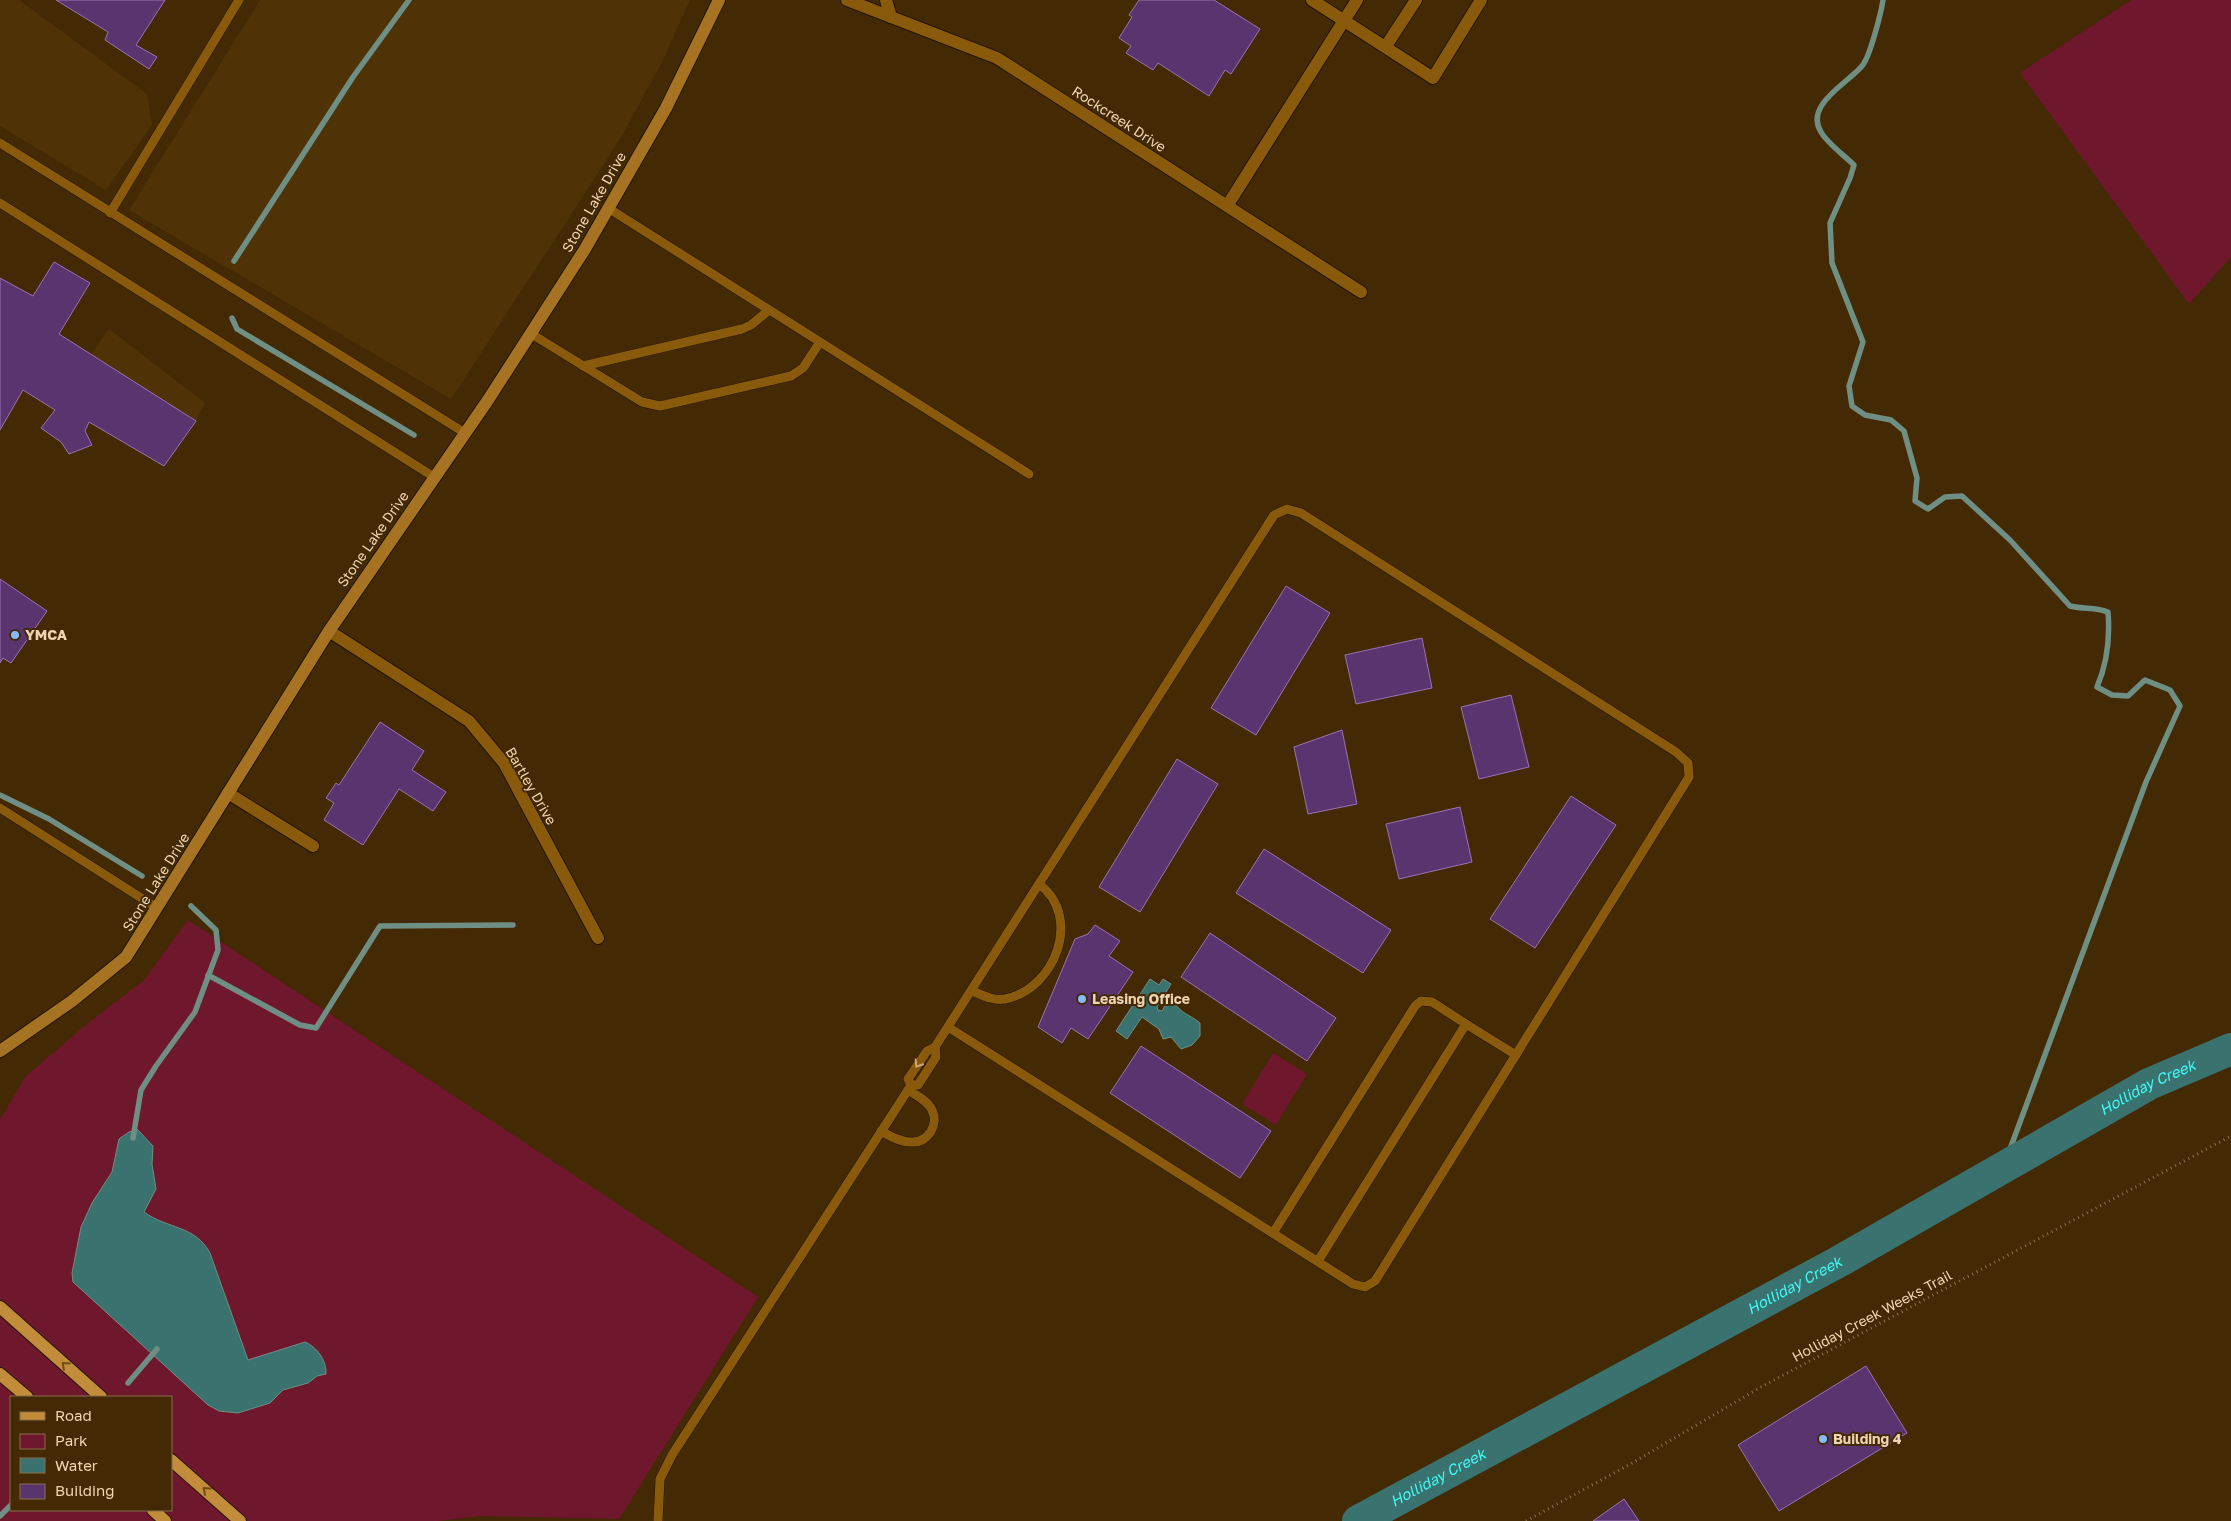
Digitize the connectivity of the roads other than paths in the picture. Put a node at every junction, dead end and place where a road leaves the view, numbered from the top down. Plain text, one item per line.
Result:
1 (239, 0) edge
2 (719, 0) edge
3 (847, 0) edge
4 (886, 0) edge
5 (1312, 0) edge
6 (1357, 0) edge
7 (1416, 0) edge
8 (1482, 0) edge
9 (891, 17) junction
10 (1343, 21) junction
11 (1386, 46) junction
12 (0, 144) edge
13 (0, 203) edge
14 (1227, 206) junction
15 (608, 208) junction
16 (110, 212) junction
17 (1361, 292) dead end
18 (769, 310) junction
19 (530, 333) junction
20 (820, 342) junction
21 (583, 366) junction
22 (465, 433) junction
23 (1029, 474) dead end
24 (434, 477) junction
25 (329, 631) junction
26 (228, 793) junction
27 (0, 808) edge
28 (313, 846) dead end
29 (1039, 884) junction
30 (157, 908) junction
31 (598, 938) dead end
32 (972, 991) junction
33 (1466, 1024) junction
34 (948, 1027) junction
35 (0, 1051) edge
36 (1516, 1055) junction
37 (909, 1088) junction
38 (881, 1131) junction
39 (1273, 1233) junction
40 (1318, 1261) junction
41 (0, 1307) edge
42 (0, 1374) edge
43 (26, 1396) edge
44 (100, 1396) edge
45 (172, 1461) edge
46 (154, 1511) edge
47 (166, 1521) edge
48 (240, 1521) edge
49 (658, 1521) edge

1 - 16 lane
2 - 15 street, Stone Lake Drive
3 - 9 street, Rockcreek Drive
4 - 9 street
5 - 10 street
6 - 10 street
7 - 11 street
8 - 11 street
9 - 14 street, Rockcreek Drive
10 - 11 street
10 - 14 street
12 - 16 lane
13 - 24 lane
14 - 17 street, Rockcreek Drive
15 - 18 lane
15 - 19 street, Stone Lake Drive
16 - 22 lane
18 - 20 lane
18 - 21 lane
19 - 21 lane
19 - 22 street, Stone Lake Drive
20 - 21 lane
20 - 23 lane
22 - 24 street, Stone Lake Drive
24 - 25 street, Stone Lake Drive
25 - 26 street, Stone Lake Drive
25 - 31 street, Bartley Drive
26 - 28 street
26 - 30 street, Stone Lake Drive
27 - 30 lane
29 - 32 lane
29 - 32 lane
29 - 36 lane
30 - 35 street, Stone Lake Drive
32 - 34 lane
33 - 36 lane
33 - 39 lane
33 - 40 lane
34 - 37 lane
34 - 39 lane
36 - 40 lane
37 - 38 lane
37 - 38 lane
38 - 49 lane
39 - 40 lane
44 -> 41 main road
42 - 43 main road
48 -> 45 main road
46 - 47 main road

